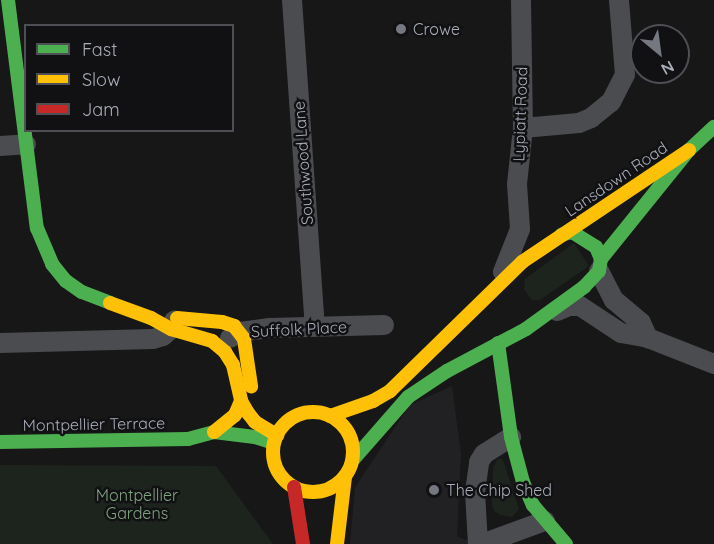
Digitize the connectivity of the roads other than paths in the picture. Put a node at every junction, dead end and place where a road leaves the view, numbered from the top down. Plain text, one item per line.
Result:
1 (8, 0) edge
2 (292, 0) edge
3 (521, 0) edge
4 (619, 0) edge
5 (714, 126) edge
6 (24, 128) edge
7 (523, 128) junction
8 (24, 132) edge
9 (26, 144) junction
10 (0, 146) edge
11 (689, 150) junction
12 (520, 229) junction
13 (561, 235) junction
14 (600, 265) junction
15 (492, 302) junction
16 (551, 313) junction
17 (173, 324) junction
18 (384, 325) dead end
19 (315, 326) junction
20 (526, 328) junction
21 (240, 332) junction
22 (496, 336) junction
23 (648, 338) junction
24 (0, 343) edge
25 (522, 346) dead end
26 (219, 347) junction
27 (517, 364) dead end
28 (714, 364) edge
29 (447, 371) junction
30 (473, 372) dead end
31 (490, 381) dead end
32 (259, 400) dead end
33 (241, 401) junction
34 (506, 401) junction
35 (273, 414) dead end
36 (330, 416) junction
37 (286, 422) junction
38 (214, 432) junction
39 (511, 437) junction
40 (188, 439) junction
41 (276, 439) junction
42 (0, 442) edge
43 (209, 448) dead end
44 (261, 461) dead end
45 (352, 461) junction
46 (276, 466) junction
47 (345, 477) junction
48 (294, 487) junction
49 (545, 521) junction
50 (303, 544) edge
51 (337, 544) edge
52 (480, 544) edge
53 (566, 544) edge

1 - 6 main road
2 - 19 street, Southwood Lane
3 - 7 street, Lypiatt Road
4 - 7 street
5 - 11 main road, Lansdown Road
7 - 12 street, Lypiatt Road
8 - 9 main road
9 - 10 street
9 - 17 main road
11 - 13 main road, Lansdown Road
11 - 14 main road, Lansdown Road
12 - 13 street
12 - 15 street, Lypiatt Road
13 - 14 main road
13 - 15 main road, Lansdown Road
14 - 16 main road, Lansdown Road
14 - 23 street
15 - 36 main road, Lansdown Road
16 - 20 main road, Lansdown Road
16 - 23 street
17 - 21 main road
17 - 24 street
17 - 26 main road
18 - 19 street, Suffolk Place
19 - 21 street, Suffolk Place
20 - 22 main road, Lansdown Road
20 - 25 main road
21 - 26 street, Suffolk Place
21 - 32 main road
22 - 29 main road, Lansdown Road
22 - 34 main road
23 - 28 street
26 - 33 main road
27 - 34 main road
29 - 30 main road
29 - 45 main road, Lansdown Road
31 - 34 main road
33 - 38 main road
33 - 41 main road
34 - 39 main road
35 - 37 main road
36 - 37 main road
36 - 45 main road
37 - 41 main road
38 - 40 main road, Montpellier Terrace
38 - 41 main road, Montpellier Terrace
39 - 49 main road
39 - 52 street
40 - 42 main road, Montpellier Terrace
40 - 43 main road, Montpellier Terrace
41 - 46 main road
44 - 46 main road
45 - 47 main road
46 - 48 main road
47 - 48 main road
47 - 51 main road
48 - 50 main road
49 - 52 street
49 - 53 main road

